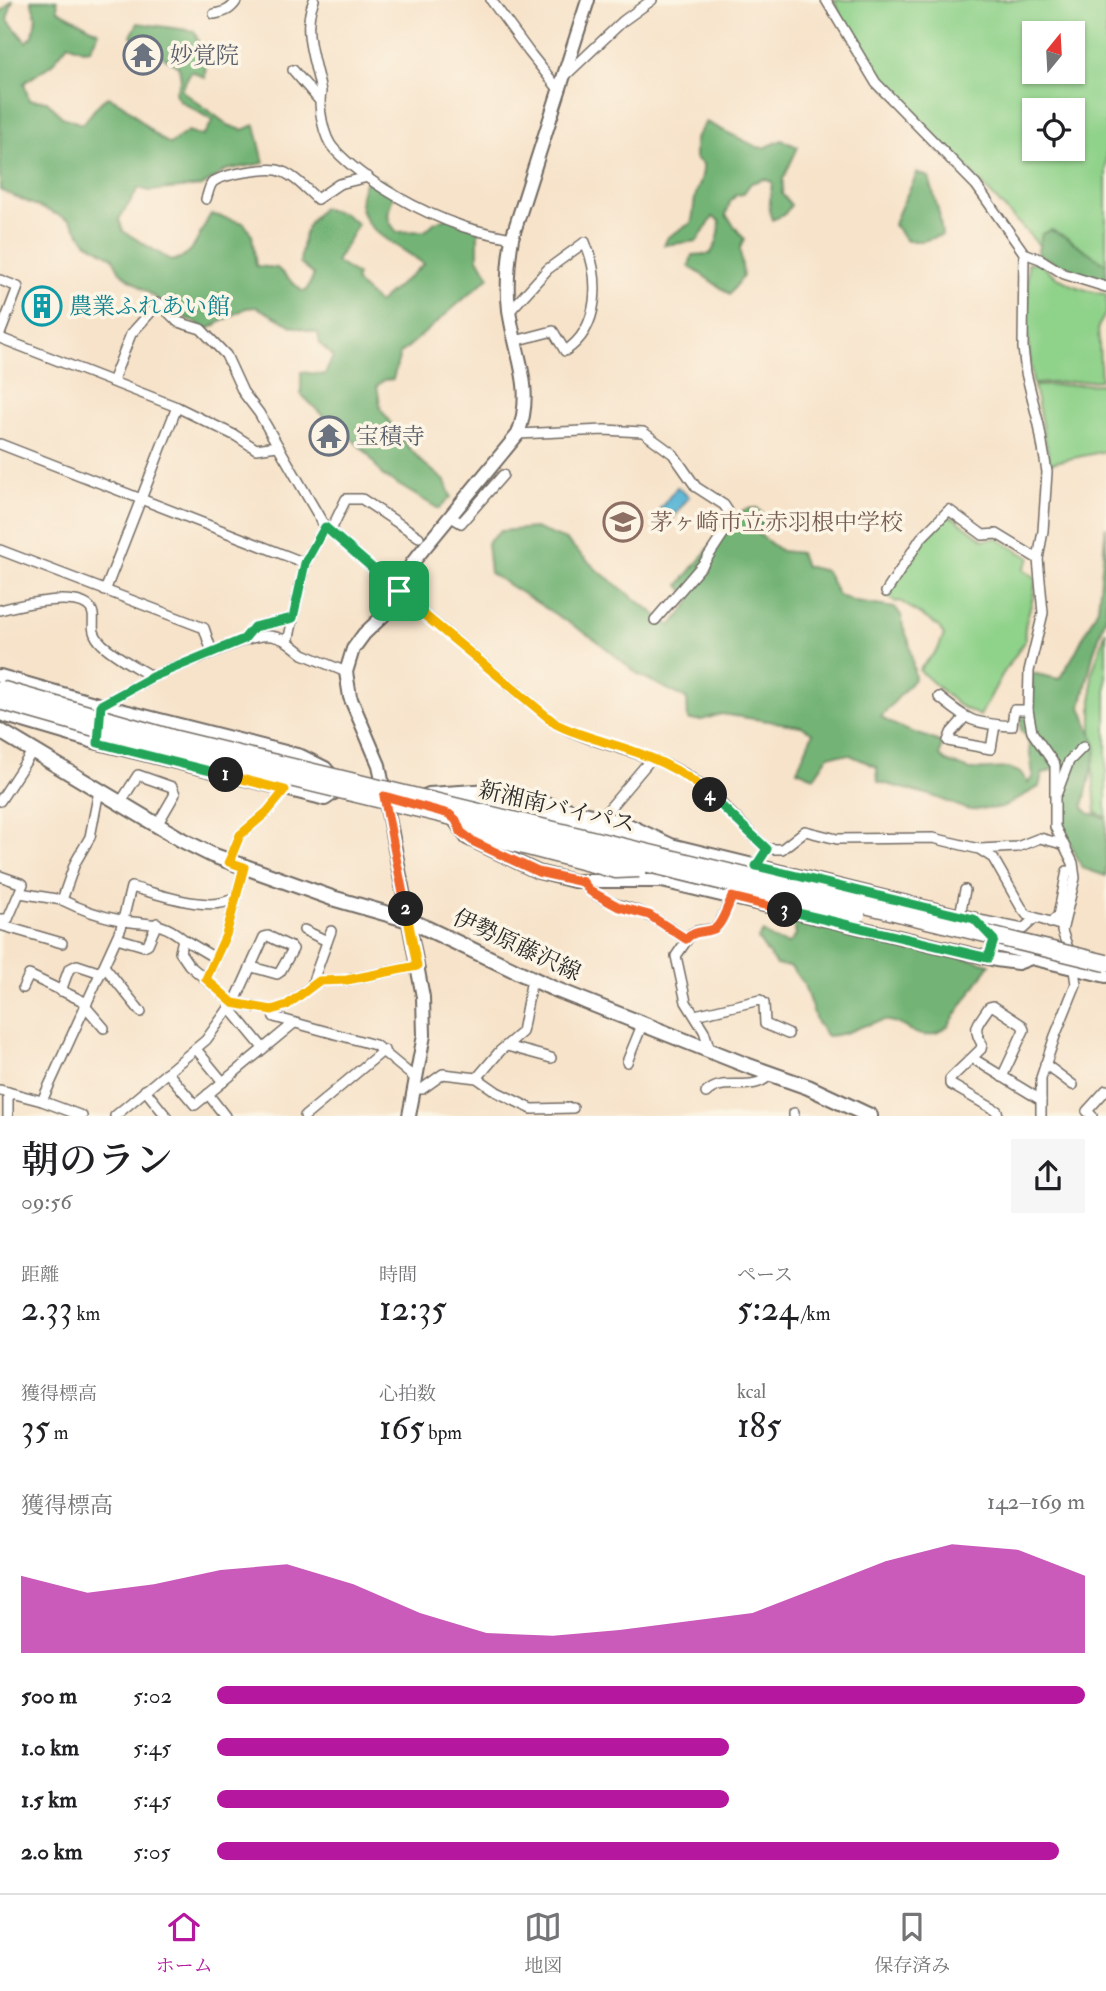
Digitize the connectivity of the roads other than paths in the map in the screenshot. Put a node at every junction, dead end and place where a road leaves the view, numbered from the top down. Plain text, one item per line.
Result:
1 (237, 0) edge
2 (314, 0) edge
3 (491, 0) edge
4 (588, 0) edge
5 (652, 0) edge
6 (826, 0) edge
7 (214, 14) dead end
8 (293, 70) dead end
9 (565, 76) junction
10 (560, 90) junction
11 (319, 100) junction
12 (368, 177) junction
13 (206, 199) dead end
14 (512, 238) junction
15 (1024, 253) junction
16 (0, 280) edge
17 (1106, 287) edge
18 (509, 312) junction
19 (0, 336) edge
20 (515, 341) junction
21 (112, 382) junction
22 (177, 407) junction
23 (518, 434) junction
24 (0, 444) edge
25 (277, 446) junction
26 (503, 475) dead end
27 (141, 498) junction
28 (451, 517) junction
29 (327, 529) junction
30 (419, 537) dead end
31 (0, 550) edge
32 (1038, 559) junction
33 (305, 563) junction
34 (105, 591) junction
35 (886, 592) dead end
36 (397, 595) junction
37 (0, 610) edge
38 (293, 618) junction
39 (655, 620) dead end
40 (244, 639) junction
41 (288, 642) junction
42 (212, 652) junction
43 (346, 672) junction
44 (152, 677) junction
45 (4, 681) edge
46 (939, 697) dead end
47 (101, 705) junction
48 (1028, 710) junction
49 (1, 712) edge
50 (965, 717) junction
51 (995, 725) junction
52 (0, 731) edge
53 (98, 743) junction
54 (1083, 747) dead end
55 (32, 752) junction
56 (651, 759) junction
57 (314, 762) junction
58 (345, 786) junction
59 (99, 791) junction
60 (290, 791) junction
61 (390, 798) junction
62 (1056, 798) junction
63 (0, 801) edge
64 (120, 803) junction
65 (433, 805) junction
66 (602, 817) junction
67 (157, 825) junction
68 (1062, 844) junction
69 (767, 849) junction
70 (979, 849) junction
71 (657, 861) junction
72 (236, 864) junction
73 (756, 866) junction
74 (1067, 871) dead end
75 (0, 876) edge
76 (583, 882) junction
77 (965, 890) dead end
78 (20, 894) junction
79 (732, 897) junction
80 (234, 898) junction
81 (62, 900) junction
82 (960, 915) junction
83 (0, 919) edge
84 (974, 919) junction
85 (1034, 919) junction
86 (408, 920) junction
87 (123, 921) junction
88 (157, 923) junction
89 (1050, 923) junction
90 (0, 925) edge
91 (1063, 926) junction
92 (304, 930) dead end
93 (331, 931) dead end
94 (117, 938) junction
95 (183, 939) junction
96 (686, 939) junction
97 (994, 940) junction
98 (327, 941) junction
99 (62, 943) dead end
100 (215, 958) junction
101 (988, 958) junction
102 (1106, 965) edge
103 (417, 966) junction
104 (1074, 966) junction
105 (252, 967) junction
106 (102, 969) junction
107 (1106, 975) edge
108 (206, 979) junction
109 (532, 979) junction
110 (313, 985) junction
111 (23, 988) dead end
112 (61, 991) junction
113 (86, 1005) junction
114 (231, 1005) junction
115 (272, 1010) junction
116 (141, 1012) dead end
117 (695, 1015) junction
118 (293, 1024) junction
119 (642, 1025) junction
120 (104, 1028) dead end
121 (788, 1034) dead end
122 (508, 1046) junction
123 (263, 1048) junction
124 (196, 1049) junction
125 (384, 1050) junction
126 (710, 1050) junction
127 (551, 1058) dead end
128 (972, 1058) junction
129 (627, 1062) dead end
130 (1045, 1064) junction
131 (167, 1072) junction
132 (771, 1074) junction
133 (1002, 1077) junction
134 (477, 1078) junction
135 (223, 1082) junction
136 (415, 1084) junction
137 (1073, 1085) dead end
138 (145, 1090) junction
139 (1106, 1090) edge
140 (4, 1091) edge
141 (706, 1093) dead end
142 (208, 1094) junction
143 (42, 1101) junction
144 (1041, 1101) junction
145 (573, 1108) dead end
146 (8, 1116) edge
147 (82, 1116) edge
148 (115, 1116) edge
149 (166, 1116) edge
150 (225, 1116) edge
151 (305, 1116) edge
152 (409, 1116) edge
153 (870, 1116) edge
154 (998, 1116) edge
155 (1041, 1116) edge
156 (1092, 1116) edge

1 - 7 street
2 - 11 street
3 - 10 street
4 - 9 street
5 - 9 street
6 - 15 street
8 - 11 street
9 - 10 street
10 - 14 street
11 - 12 street
12 - 13 street
12 - 14 street
14 - 18 street
15 - 17 street
15 - 32 street
16 - 19 street
18 - 20 street
18 - 20 street
19 - 21 street
20 - 23 street
21 - 22 street
21 - 25 street
22 - 25 street
22 - 27 street
23 - 28 street
23 - 39 street
24 - 27 street
25 - 29 street
26 - 28 street
27 - 33 street
27 - 34 street
28 - 36 street
29 - 30 street
29 - 33 street
29 - 36 street
31 - 34 street
32 - 35 street
32 - 48 street
33 - 38 street
34 - 42 street
36 - 43 street
36 - 56 street
37 - 44 street
38 - 40 street
38 - 41 street
40 - 41 street
40 - 42 street
41 - 43 street
42 - 44 street
43 - 61 street
44 - 47 street
45 - 47 street
45 - 49 street
45 - 65 highway, 新湘南バイパス, bridge
46 - 50 street
47 - 53 street
47 - 57 street
48 - 51 street
48 - 62 street
49 - 53 street
49 - 65 highway, 新湘南バイパス, bridge
50 - 51 street
50 - 51 street
52 - 55 main road, 伊勢原藤沢線
53 - 60 street
54 - 62 street
55 - 59 main road, 伊勢原藤沢線
55 - 63 street
56 - 66 street
56 - 69 street
57 - 58 street
57 - 60 street
58 - 60 street
58 - 61 street
59 - 64 main road, 伊勢原藤沢線
59 - 81 street
60 - 72 street
61 - 65 street
61 - 86 street
62 - 68 street
64 - 67 main road, 伊勢原藤沢線
64 - 67 street
65 - 66 street
65 - 71 highway, 新湘南バイパス, bridge
65 - 71 highway, bridge
65 - 76 street
66 - 73 street
67 - 72 main road, 伊勢原藤沢線
68 - 70 street
68 - 91 street
69 - 70 street
69 - 73 street
70 - 85 street
71 - 102 highway, 新湘南バイパス, bridge
71 - 107 highway, 新湘南バイパス, bridge
72 - 80 street
72 - 86 main road, 伊勢原藤沢線
73 - 82 street
74 - 89 street
75 - 78 street
76 - 79 street
76 - 96 street
77 - 82 street
78 - 81 street
78 - 83 street
79 - 96 street
79 - 101 street
80 - 87 street
80 - 100 street
81 - 87 street
82 - 84 street
84 - 85 street
84 - 97 street
85 - 89 street
86 - 103 street
86 - 109 main road, 伊勢原藤沢線
87 - 88 street
87 - 94 street
88 - 94 street
88 - 95 street
89 - 91 street
90 - 99 street
91 - 104 street
92 - 98 street
93 - 98 street
94 - 106 street
95 - 100 street
95 - 108 street
96 - 117 street
97 - 101 street
97 - 104 street
98 - 110 street
100 - 108 street
101 - 104 street
102 - 104 street
103 - 110 street
103 - 136 street
104 - 107 street
104 - 130 street
105 - 105 street
105 - 114 street
106 - 112 street
106 - 113 street
106 - 116 street
108 - 114 street
109 - 119 main road, 伊勢原藤沢線
109 - 122 street
110 - 115 street
111 - 112 street
112 - 113 street
113 - 120 street
113 - 143 street
114 - 115 street
114 - 123 street
114 - 124 street
115 - 118 street
117 - 121 street
117 - 126 street
118 - 123 street
118 - 125 street
119 - 126 main road, 伊勢原藤沢線
119 - 129 street
122 - 127 street
122 - 134 street
123 - 135 street
124 - 131 street
124 - 135 street
125 - 136 street
125 - 151 street
126 - 132 main road, 伊勢原藤沢線
128 - 133 street
128 - 133 street
128 - 154 street
130 - 137 street
130 - 144 street
131 - 138 street
131 - 142 street
132 - 141 street
132 - 153 main road, 伊勢原藤沢線
133 - 144 street
134 - 136 street
134 - 145 street
135 - 142 street
136 - 152 street
138 - 148 street
138 - 149 street
139 - 156 street
140 - 143 street
140 - 146 street
142 - 150 street
143 - 147 street
144 - 155 street

